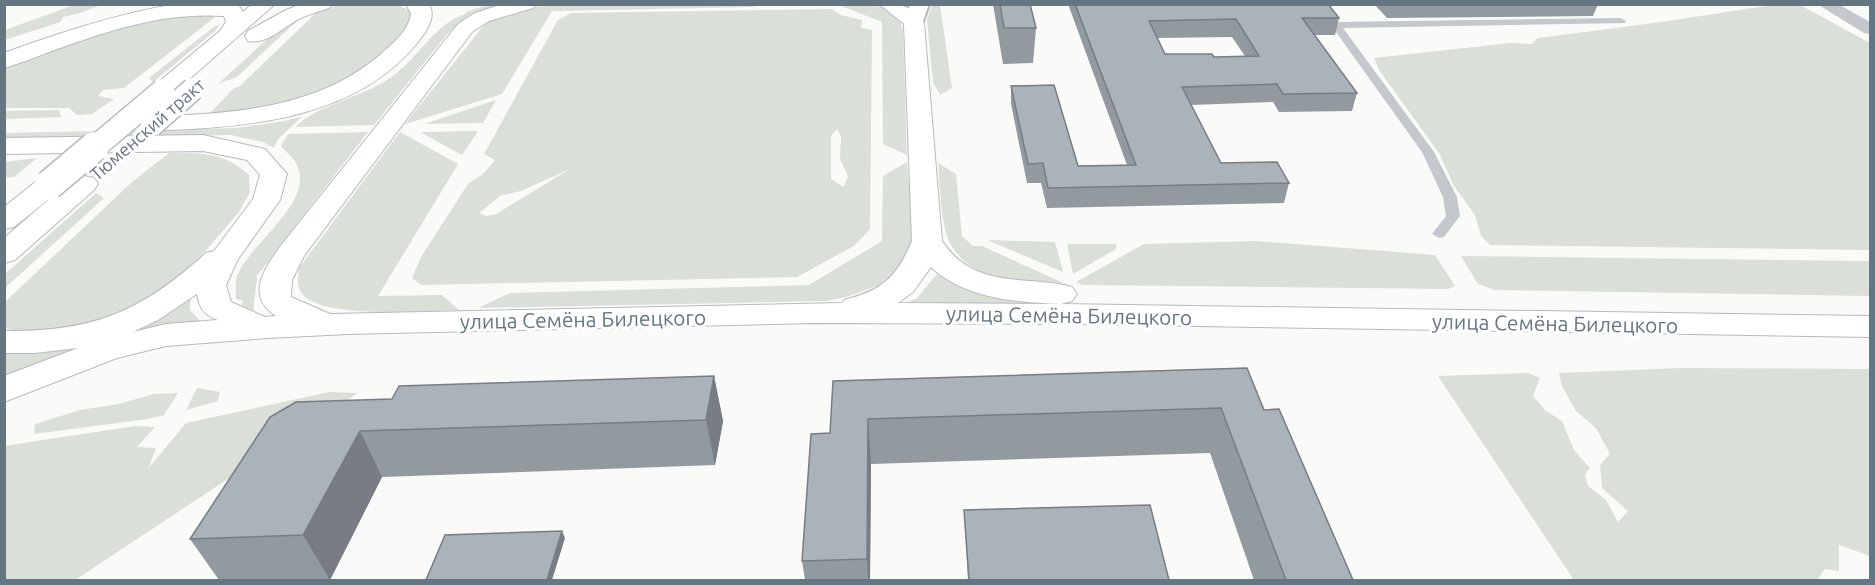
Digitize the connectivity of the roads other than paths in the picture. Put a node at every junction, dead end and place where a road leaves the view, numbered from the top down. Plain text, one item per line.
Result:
1 (132, 4) edge
2 (265, 4) edge
3 (290, 4) edge
4 (322, 4) edge
5 (416, 4) edge
6 (476, 4) edge
7 (526, 4) edge
8 (889, 4) edge
9 (1825, 4) edge
10 (1857, 4) edge
11 (1870, 12) edge
12 (917, 14) edge
13 (1621, 21) dead end
14 (1870, 29) edge
15 (412, 35) junction
16 (228, 36) junction
17 (256, 36) junction
18 (4, 53) edge
19 (4, 61) edge
20 (4, 127) edge
21 (4, 146) edge
22 (4, 221) edge
23 (246, 231) junction
24 (1439, 234) dead end
25 (927, 240) junction
26 (4, 254) edge
27 (1870, 307) edge
28 (813, 313) junction
29 (348, 324) junction
30 (268, 327) junction
31 (1870, 327) edge
32 (4, 342) edge
33 (4, 390) edge

1 - 18 main road
2 - 16 main road, Тюменский тракт
3 - 17 main road, Тюменский тракт
4 - 17 main road
5 - 15 main road
6 - 15 main road
7 - 29 main road
8 - 12 main road
9 - 14 street
10 - 11 street
12 - 25 main road
13 - 24 street
15 - 20 main road
16 - 19 main road
16 - 22 main road, Тюменский тракт, bridge
17 - 26 main road, Тюменский тракт, bridge
21 - 23 main road
23 - 30 main road
23 - 32 main road
25 - 27 main road, улица Семёна Билецкого
25 - 28 main road
28 - 29 main road, улица Семёна Билецкого
28 - 31 main road, улица Семёна Билецкого
29 - 30 main road, улица Семёна Билецкого
30 - 33 main road

